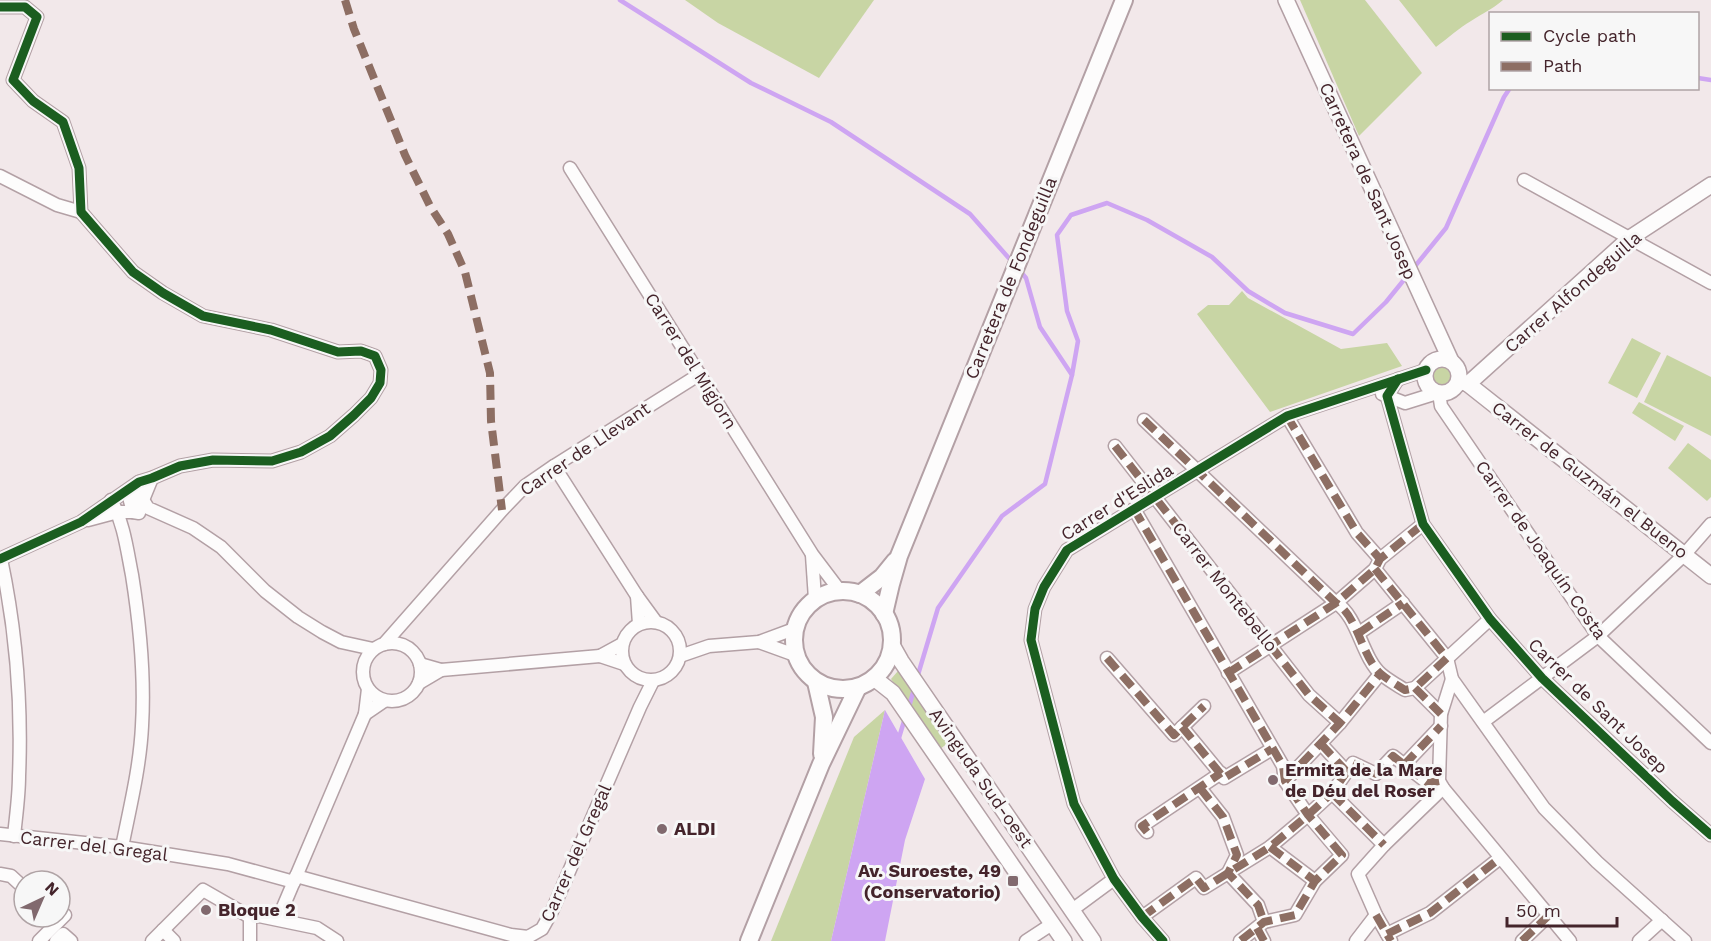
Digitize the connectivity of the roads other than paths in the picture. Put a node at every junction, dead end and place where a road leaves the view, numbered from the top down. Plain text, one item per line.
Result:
1 (1124, 0) edge
2 (1286, 0) edge
3 (0, 7) edge
4 (570, 168) dead end
5 (0, 176) edge
6 (1524, 180) dead end
7 (1711, 185) edge
8 (81, 212) junction
9 (1630, 238) junction
10 (1711, 283) edge
11 (1451, 362) junction
12 (1426, 370) junction
13 (700, 374) junction
14 (1398, 379) junction
15 (1464, 383) junction
16 (1369, 389) junction
17 (1438, 393) junction
18 (1387, 396) junction
19 (1287, 416) junction
20 (1144, 420) dead end
21 (1115, 446) dead end
22 (554, 466) junction
23 (1197, 470) junction
24 (152, 478) junction
25 (139, 482) junction
26 (1155, 496) junction
27 (114, 498) junction
28 (138, 505) junction
29 (1134, 509) junction
30 (118, 512) junction
31 (81, 522) junction
32 (1423, 524) junction
33 (1711, 524) edge
34 (812, 554) junction
35 (1684, 555) junction
36 (899, 556) junction
37 (0, 559) edge
38 (1378, 564) junction
39 (1711, 576) edge
40 (840, 591) junction
41 (860, 594) junction
42 (637, 596) junction
43 (815, 599) junction
44 (1336, 603) junction
45 (1403, 603) junction
46 (885, 614) junction
47 (408, 615) junction
48 (1490, 619) junction
49 (656, 622) junction
50 (639, 624) junction
51 (794, 629) junction
52 (1359, 633) junction
53 (1598, 636) junction
54 (678, 639) junction
55 (341, 642) junction
56 (759, 642) junction
57 (622, 644) junction
58 (402, 645) junction
59 (892, 645) junction
60 (379, 646) junction
61 (709, 646) junction
62 (1271, 646) junction
63 (600, 656) junction
64 (680, 656) junction
65 (795, 656) junction
66 (1107, 658) dead end
67 (1447, 658) junction
68 (420, 664) junction
69 (624, 664) junction
70 (363, 665) junction
71 (441, 670) junction
72 (1228, 673) junction
73 (1380, 674) junction
74 (639, 678) junction
75 (874, 678) junction
76 (1542, 678) junction
77 (1452, 679) junction
78 (653, 681) junction
79 (816, 682) junction
80 (419, 683) junction
81 (858, 687) junction
82 (1414, 688) junction
83 (368, 689) junction
84 (384, 701) junction
85 (1204, 706) dead end
86 (640, 707) junction
87 (364, 714) junction
88 (1441, 720) junction
89 (1483, 722) junction
90 (1340, 723) junction
91 (1178, 731) junction
92 (1711, 743) edge
93 (1321, 744) junction
94 (1272, 748) junction
95 (821, 764) junction
96 (1404, 765) junction
97 (1347, 772) junction
98 (1221, 774) junction
99 (1285, 781) junction
100 (1441, 784) junction
101 (1200, 788) junction
102 (1332, 793) junction
103 (1308, 815) junction
104 (1147, 832) dead end
105 (0, 834) edge
106 (1711, 835) edge
107 (14, 836) junction
108 (1384, 845) junction
109 (1270, 847) junction
110 (122, 848) junction
111 (1500, 858) junction
112 (1228, 873) junction
113 (295, 879) junction
114 (1114, 879) junction
115 (1315, 881) junction
116 (1072, 910) junction
117 (1376, 915) junction
118 (1548, 916) junction
119 (250, 917) junction
120 (1142, 917) junction
121 (278, 919) junction
122 (1662, 920) junction
123 (1052, 924) junction
124 (1261, 925) junction
125 (51, 929) edge
126 (163, 930) junction
127 (1389, 938) edge
128 (39, 941) edge
129 (56, 941) edge
130 (70, 941) edge
131 (152, 941) edge
132 (174, 941) edge
133 (250, 941) edge
134 (337, 941) edge
135 (749, 941) edge
136 (1026, 941) edge
137 (1064, 941) edge
138 (1093, 941) edge
139 (1163, 941) edge
140 (1240, 941) edge
141 (1264, 941) edge
142 (1356, 941) edge
143 (1522, 941) edge
144 (1570, 941) edge
145 (1639, 941) edge
146 (1685, 941) edge

1 - 36 main road, Carretera de Fondeguilla
2 - 11 street, Carretera de Sant Josep
3 - 8 street
4 - 13 street, Carrer del Migjorn
5 - 8 street
6 - 9 street
7 - 9 street, Carrer Alfondeguilla
8 - 24 street
9 - 10 street
9 - 15 street, Carrer Alfondeguilla
11 - 12 street
11 - 15 street
12 - 14 street, Carrer d'Eslida
12 - 17 street
13 - 22 street, Carrer de Llevant
13 - 34 street, Carrer del Migjorn
14 - 16 street, Carrer d'Eslida
14 - 18 street
15 - 17 street
15 - 35 street, Carrer de Guzmán el Bueno
16 - 18 street
16 - 19 street, Carrer d'Eslida
17 - 18 street
17 - 53 street, Carrer de Joaquín Costa
18 - 32 street, Carrer de Sant Josep
19 - 23 street, Carrer d'Eslida
19 - 38 street
20 - 23 street
21 - 26 street, Carrer Montebello
22 - 42 street
22 - 47 street, Carrer de Llevant
23 - 26 street, Carrer d'Eslida
23 - 44 street
24 - 25 street
24 - 28 street
25 - 27 street
25 - 28 street
26 - 29 street, Carrer d'Eslida
26 - 62 street, Carrer Montebello
27 - 28 street
27 - 30 street
27 - 31 street
28 - 30 street
28 - 55 street
29 - 72 street
29 - 114 street, Carrer d'Eslida
30 - 31 street
30 - 110 street
31 - 37 street
32 - 38 street
32 - 48 street, Carrer de Sant Josep
33 - 35 street
34 - 40 street, Carrer del Migjorn
34 - 43 street, Carrer del Migjorn
35 - 39 street, Carrer de Guzmán el Bueno
35 - 53 street
36 - 41 main road, Carretera de Fondeguilla
36 - 46 main road, Carretera de Fondeguilla
37 - 107 street
38 - 44 street
38 - 45 street
40 - 41 main road
40 - 43 main road
41 - 46 main road
42 - 49 street
42 - 50 street
43 - 51 main road
44 - 52 street
44 - 62 street
45 - 52 street
45 - 67 street
46 - 59 main road
47 - 58 street
47 - 60 street, Carrer de Llevant
48 - 67 street
48 - 76 street, Carrer de Sant Josep
49 - 50 street
49 - 54 street
50 - 57 street
51 - 56 street
51 - 65 main road
52 - 73 street
53 - 76 street
53 - 92 street, Carrer de Joaquín Costa
54 - 61 street
54 - 64 street
55 - 60 street
55 - 70 street
56 - 61 street
56 - 65 street
57 - 63 street
57 - 69 street
58 - 60 street
58 - 68 street
59 - 75 main road
59 - 116 street, Avinguda Sud-oest
60 - 70 street
61 - 64 street
62 - 72 street
62 - 90 street, Carrer Montebello
63 - 69 street
63 - 71 street
64 - 78 street
65 - 79 main road
66 - 91 street
67 - 77 street
67 - 82 street
68 - 71 street
68 - 80 street
69 - 74 street
70 - 83 street
71 - 80 street
72 - 94 street
73 - 82 street
73 - 90 street
74 - 78 street
74 - 86 street, Carrer del Gregal
75 - 81 main road
75 - 123 street, Avinguda Sud-oest
76 - 89 street
76 - 106 street, Carrer de Sant Josep
77 - 88 street
77 - 89 street
78 - 86 street, Carrer del Gregal
79 - 81 main road
79 - 95 main road
80 - 84 street
81 - 95 main road
82 - 88 street
83 - 84 street
83 - 87 street
84 - 87 street
85 - 91 street
86 - 113 street, Carrer del Gregal
87 - 113 street
88 - 96 street
88 - 100 street
89 - 122 street
90 - 93 street
91 - 98 street
93 - 97 street
93 - 99 street
94 - 98 street
94 - 99 street
95 - 135 main road
96 - 97 street
96 - 100 street
97 - 102 street
98 - 101 street
99 - 103 street
100 - 108 street
100 - 111 street
101 - 104 street
101 - 112 street
102 - 103 street
102 - 108 street
103 - 109 street
103 - 115 street
105 - 107 street, Carrer del Gregal
107 - 110 street, Carrer del Gregal
108 - 117 street
109 - 112 street
109 - 115 street
110 - 113 street, Carrer del Gregal
111 - 118 street
111 - 127 street
112 - 120 street
112 - 124 street
113 - 121 street
114 - 116 street
114 - 120 street, Carrer d'Eslida
115 - 124 street
116 - 123 street
116 - 138 street, Avinguda Sud-oest
117 - 127 street
117 - 142 street
118 - 143 street
118 - 144 street
119 - 121 street
119 - 126 street
119 - 133 street
120 - 139 street, Carrer d'Eslida
121 - 134 street
122 - 145 street
122 - 146 street
123 - 136 street
123 - 137 street, Avinguda Sud-oest
124 - 140 street
124 - 141 street
125 - 128 street
126 - 131 street
126 - 132 street
129 - 130 street

